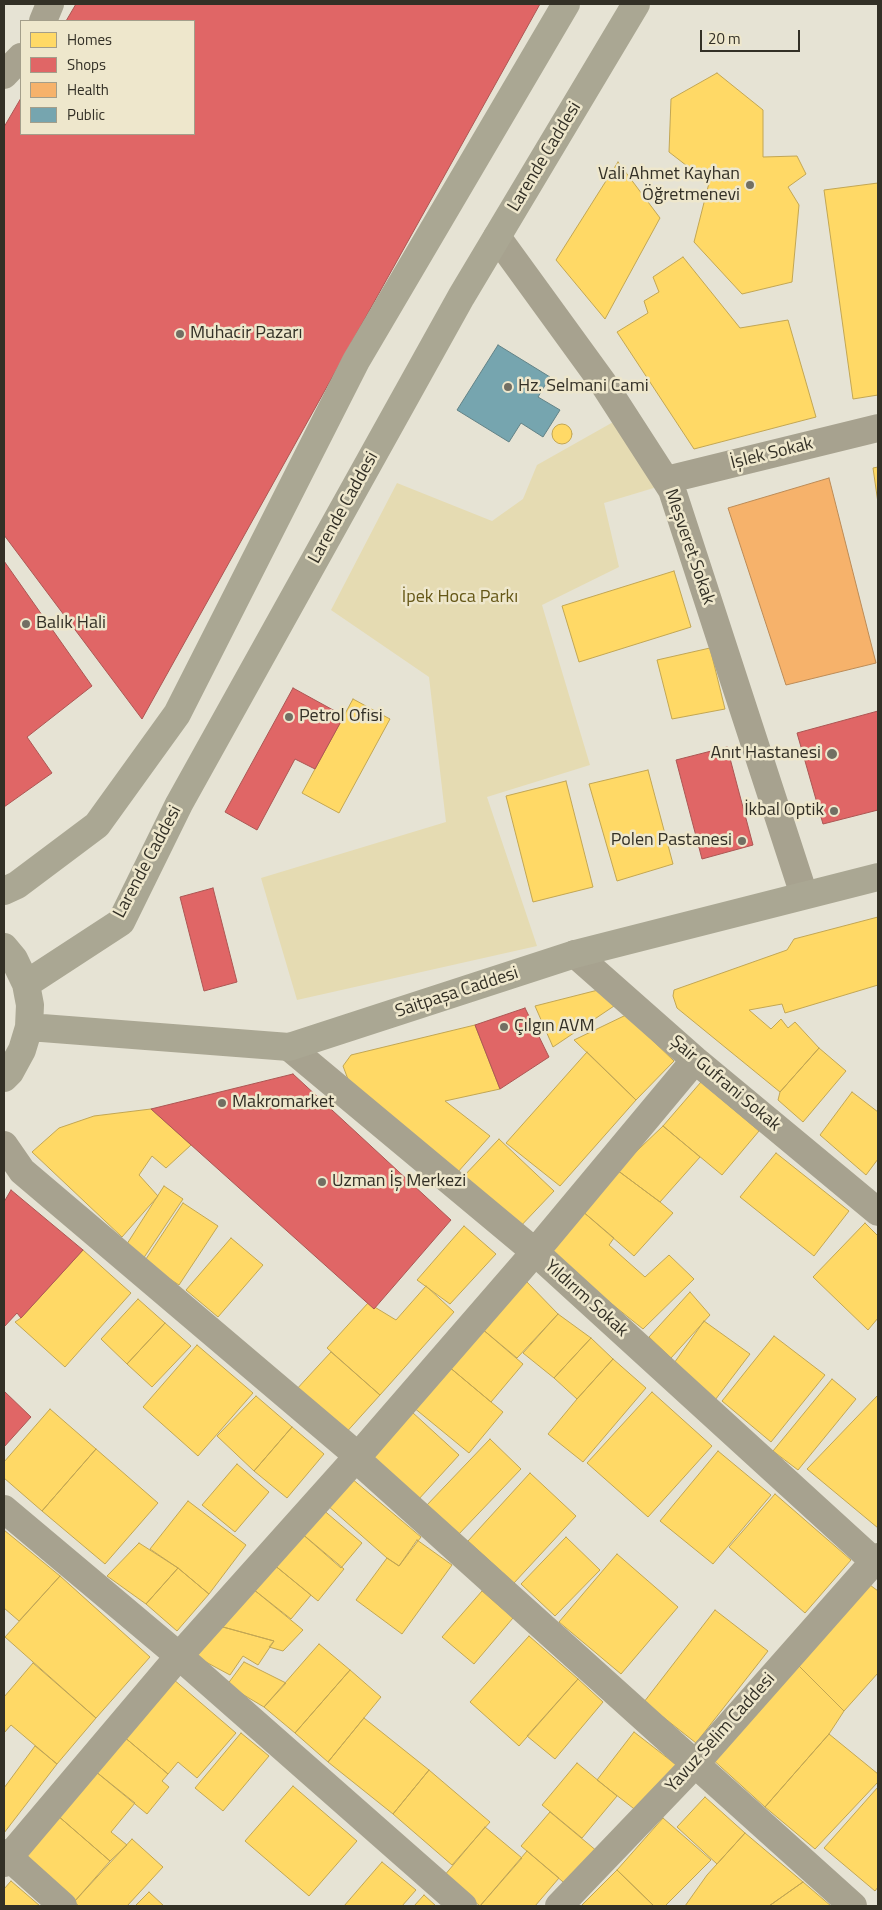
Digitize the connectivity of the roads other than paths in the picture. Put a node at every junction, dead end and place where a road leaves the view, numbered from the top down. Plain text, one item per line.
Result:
1 (50, 4) edge
2 (566, 4) edge
3 (636, 4) edge
4 (43, 20) edge
5 (20, 59) edge
6 (4, 75) edge
7 (497, 237) junction
8 (878, 428) edge
9 (666, 480) junction
10 (878, 877) edge
11 (4, 891) edge
12 (804, 895) junction
13 (4, 947) edge
14 (574, 954) junction
15 (26, 984) junction
16 (29, 1027) junction
17 (289, 1047) junction
18 (695, 1060) junction
19 (4, 1078) edge
20 (4, 1145) edge
21 (878, 1212) edge
22 (535, 1252) junction
23 (358, 1456) junction
24 (4, 1509) edge
25 (877, 1561) edge
26 (179, 1656) junction
27 (696, 1763) junction
28 (5, 1858) edge
29 (63, 1906) edge
30 (462, 1906) edge
31 (559, 1906) edge
32 (853, 1906) edge

1 - 4 street
2 - 11 main road
3 - 7 main road, Larende Caddesi
5 - 6 street
7 - 9 street, Meşveret Sokak
7 - 15 main road, Larende Caddesi
8 - 9 street, İşlek Sokak
9 - 12 street, Meşveret Sokak
10 - 12 main road, Saitpaşa Caddesi
12 - 14 main road, Saitpaşa Caddesi
13 - 15 main road
14 - 17 main road, Saitpaşa Caddesi
14 - 18 street, Şair Gufrani Sokak
15 - 16 main road
16 - 17 main road, Saitpaşa Caddesi
16 - 19 main road
17 - 22 street, Yıldırım Sokak
18 - 21 street, Şair Gufrani Sokak
18 - 22 street
20 - 23 street
22 - 23 street
22 - 25 street, Yıldırım Sokak
23 - 26 street
23 - 27 street
24 - 26 street
25 - 27 street, Yavuz Selim Caddesi
26 - 28 street
26 - 30 street
27 - 31 street, Yavuz Selim Caddesi
27 - 32 street
28 - 29 street

